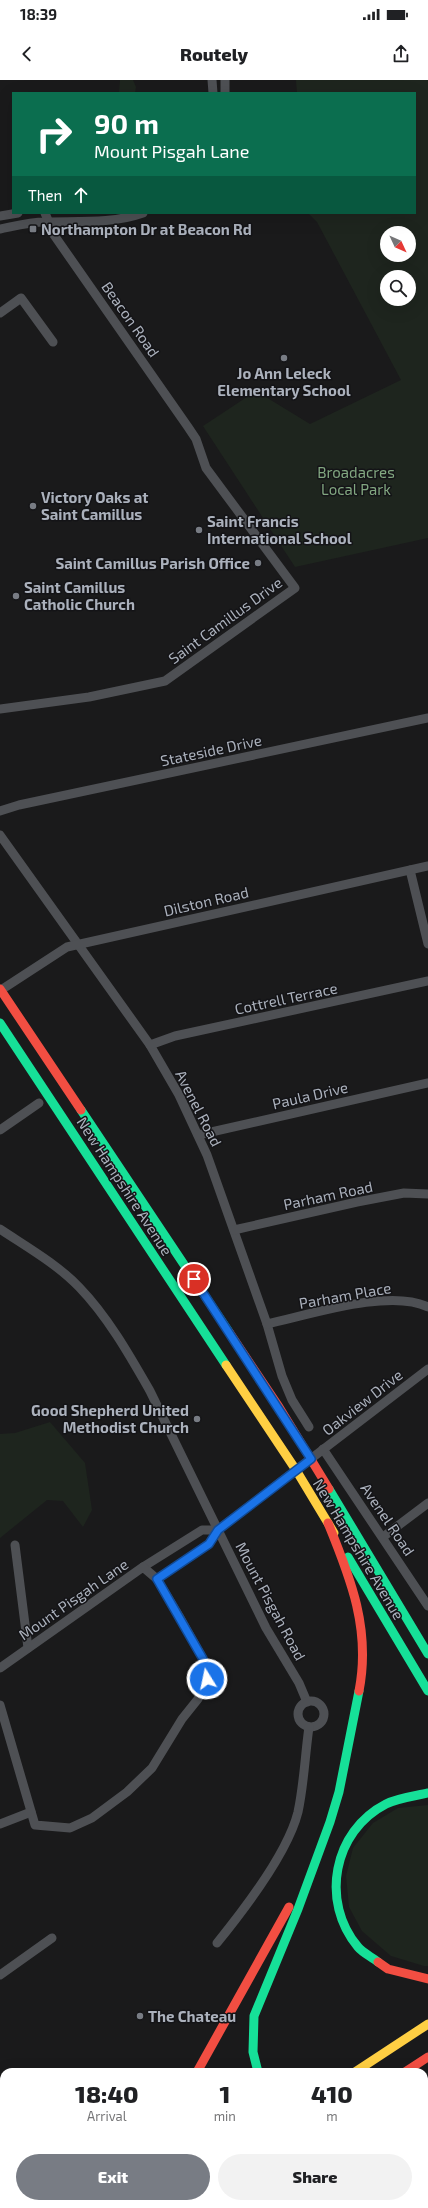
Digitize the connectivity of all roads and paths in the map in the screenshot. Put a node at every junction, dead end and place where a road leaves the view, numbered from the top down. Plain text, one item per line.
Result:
1 (212, 80) edge
2 (225, 80) edge
3 (213, 92) edge
4 (225, 92) edge
5 (12, 214) edge
6 (45, 214) edge
7 (139, 214) edge
8 (0, 216) edge
9 (49, 222) junction
10 (0, 229) edge
11 (0, 313) edge
12 (52, 342) dead end
13 (196, 439) joint
14 (0, 709) edge
15 (428, 718) edge
16 (0, 811) edge
17 (0, 835) edge
18 (428, 866) edge
19 (410, 870) junction
20 (80, 944) junction
21 (428, 944) edge
22 (428, 981) edge
23 (0, 989) edge
24 (0, 1022) edge
25 (150, 1045) junction
26 (428, 1083) edge
27 (39, 1103) dead end
28 (0, 1130) edge
29 (198, 1135) junction
30 (428, 1194) edge
31 (0, 1229) edge
32 (234, 1230) junction
33 (428, 1307) edge
34 (267, 1324) junction
35 (428, 1369) edge
36 (309, 1427) dead end
37 (323, 1449) junction
38 (311, 1459) junction
39 (296, 1470) junction
40 (428, 1503) edge
41 (328, 1523) junction
42 (218, 1530) junction
43 (383, 1537) junction
44 (15, 1545) dead end
45 (143, 1567) junction
46 (157, 1579) junction
47 (428, 1606) edge
48 (28, 1648) junction
49 (428, 1654) edge
50 (0, 1668) edge
51 (428, 1691) edge
52 (307, 1702) junction
53 (0, 1705) edge
54 (309, 1727) junction
55 (428, 1793) edge
56 (31, 1812) junction
57 (330, 1822) junction
58 (0, 1824) edge
59 (52, 1938) dead end
60 (217, 1943) dead end
61 (0, 1975) edge
62 (428, 1978) edge
63 (428, 2024) edge
64 (428, 2057) edge
65 (199, 2068) edge
66 (257, 2068) edge
67 (361, 2068) edge
68 (411, 2068) edge

1 - 3 street
2 - 4 street
5 - 8 street
6 - 9 street, Beacon Road
7 - 9 street
9 - 10 street
9 - 13 street, Beacon Road
11 - 12 street
13 - 14 street, Saint Camillus Drive
15 - 16 street, Stateside Drive
17 - 20 street, Avenel Road
18 - 19 street, Dilston Road
19 - 20 street, Dilston Road
19 - 21 street
20 - 23 street, Dilston Road
20 - 25 street, Avenel Road
22 - 25 street, Cottrell Terrace
23 - 38 main road, New Hampshire Avenue
24 - 39 main road, New Hampshire Avenue
25 - 29 street, Avenel Road
26 - 29 street, Paula Drive
27 - 28 street
29 - 32 street, Avenel Road
30 - 32 street, Parham Road
31 - 42 street, Mount Pisgah Road
32 - 34 street, Avenel Road
33 - 34 street, Parham Place
34 - 36 street, Avenel Road
35 - 37 street, Oakview Drive
37 - 38 street, Oakview Drive
37 - 43 street, Avenel Road
38 - 39 street, Oakview Drive
38 - 49 main road, New Hampshire Avenue
39 - 41 main road, New Hampshire Avenue
39 - 42 street, Oakview Drive
40 - 43 street
41 - 51 main road, New Hampshire Avenue
41 - 57 main road
42 - 45 street, Mount Pisgah Lane
42 - 46 street
42 - 52 street, Mount Pisgah Road
43 - 47 street, Avenel Road
44 - 48 street
45 - 46 street, Mount Pisgah Lane
45 - 48 street, Mount Pisgah Lane
46 - 56 street, Mount Pisgah Lane
48 - 50 street, Mount Pisgah Lane
52 - 54 street
52 - 54 street
53 - 56 street
54 - 60 street
55 - 62 main road
56 - 58 street
57 - 65 main road
57 - 66 main road
59 - 61 street
63 - 67 main road
64 - 68 main road

